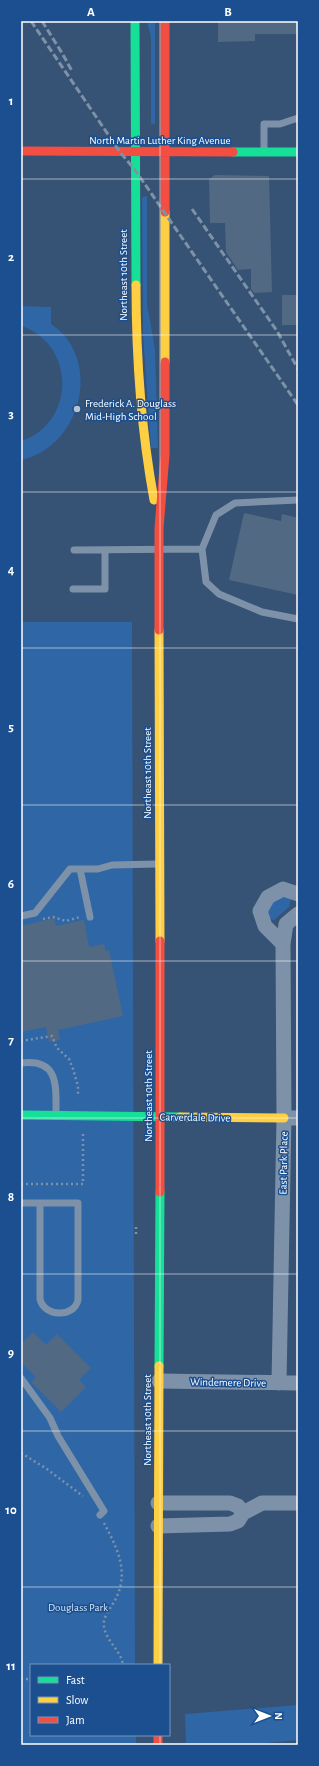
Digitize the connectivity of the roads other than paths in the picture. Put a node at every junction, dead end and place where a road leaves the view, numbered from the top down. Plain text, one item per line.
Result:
1 (135, 21) edge
2 (165, 21) edge
3 (298, 118) edge
4 (21, 151) edge
5 (135, 152) junction
6 (164, 152) junction
7 (264, 152) junction
8 (298, 152) edge
9 (298, 500) edge
10 (159, 528) junction
11 (202, 549) junction
12 (74, 550) dead end
13 (105, 550) junction
14 (159, 550) junction
15 (73, 589) dead end
16 (298, 619) edge
17 (159, 864) junction
18 (80, 869) junction
19 (298, 894) edge
20 (298, 914) edge
21 (21, 916) edge
22 (90, 917) dead end
23 (283, 944) junction
24 (21, 1063) edge
25 (21, 1115) edge
26 (56, 1116) junction
27 (160, 1116) junction
28 (291, 1118) edge
29 (21, 1203) edge
30 (40, 1203) junction
31 (21, 1378) edge
32 (159, 1381) junction
33 (279, 1383) junction
34 (298, 1383) edge
35 (158, 1503) junction
36 (298, 1503) edge
37 (243, 1513) junction
38 (100, 1515) road end
39 (158, 1526) junction
40 (158, 1664) edge

1 - 5 main road, Northeast 10th Street
2 - 6 main road, Northeast 10th Street
3 - 7 lane
4 - 5 main road, North Martin Luther King Avenue
5 - 6 main road, North Martin Luther King Avenue
5 - 10 main road, Northeast 10th Street
6 - 7 main road, North Martin Luther King Avenue
6 - 10 main road, Northeast 10th Street
7 - 8 main road, North Martin Luther King Avenue
9 - 11 lane
10 - 14 main road, Northeast 10th Street
11 - 14 lane
11 - 16 lane
12 - 13 lane
13 - 14 lane
13 - 15 lane
14 - 17 main road, Northeast 10th Street
17 - 18 lane
17 - 27 main road, Northeast 10th Street
18 - 21 lane
18 - 22 lane
19 - 23 street
20 - 23 street, East Park Place
23 - 28 street, East Park Place
24 - 26 lane
25 - 26 main road, Carverdale Drive
26 - 27 main road, Carverdale Drive
27 - 28 main road, Carverdale Drive
27 - 32 main road, Northeast 10th Street
28 - 33 street, East Park Place
29 - 30 lane
30 - 30 lane
31 - 38 lane
32 - 33 street, Windemere Drive
32 - 35 main road, Northeast 10th Street
33 - 34 street, Windemere Drive
35 - 37 street
35 - 39 main road, Northeast 10th Street
36 - 37 street
37 - 39 street
39 - 40 main road, Northeast 10th Street

